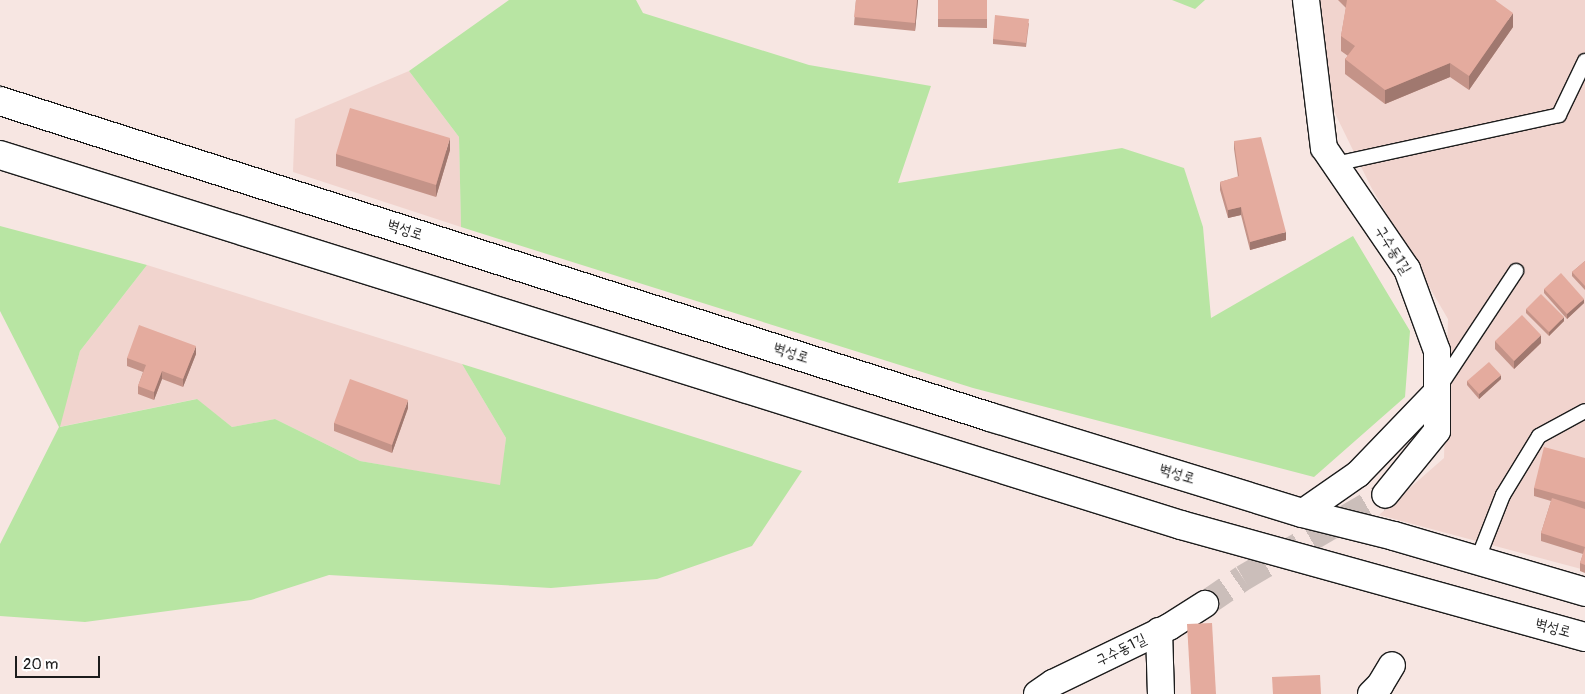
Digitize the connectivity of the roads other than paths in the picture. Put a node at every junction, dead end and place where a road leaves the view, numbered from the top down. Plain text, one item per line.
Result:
1 (1306, 0) edge
2 (1585, 61) edge
3 (0, 92) edge
4 (0, 101) edge
5 (71, 123) junction
6 (0, 155) edge
7 (1335, 164) junction
8 (0, 174) edge
9 (114, 190) junction
10 (1516, 271) dead end
11 (1434, 395) junction
12 (1585, 411) edge
13 (1385, 495) tunnel mouth
14 (1302, 513) junction
15 (1477, 561) junction
16 (1585, 592) edge
17 (1204, 604) tunnel mouth
18 (1160, 631) junction
19 (1585, 637) edge
20 (1392, 665) dead end
21 (1037, 694) edge
22 (1161, 694) edge
23 (1371, 694) edge

1 - 7 street, 구수동1길
2 - 7 lane
3 - 5 main road
4 - 5 main road, 벽성로
5 - 14 main road, 벽성로
6 - 9 main road, 벽성로
7 - 11 street, 구수동1길
8 - 9 main road
9 - 19 main road, 벽성로
10 - 11 lane
11 - 13 street, 구수동1길
11 - 14 street
12 - 15 lane
14 - 15 main road, 벽성로
15 - 16 main road, 벽성로
17 - 18 street, 구수동1길
18 - 21 street, 구수동1길
18 - 22 street
20 - 23 street

